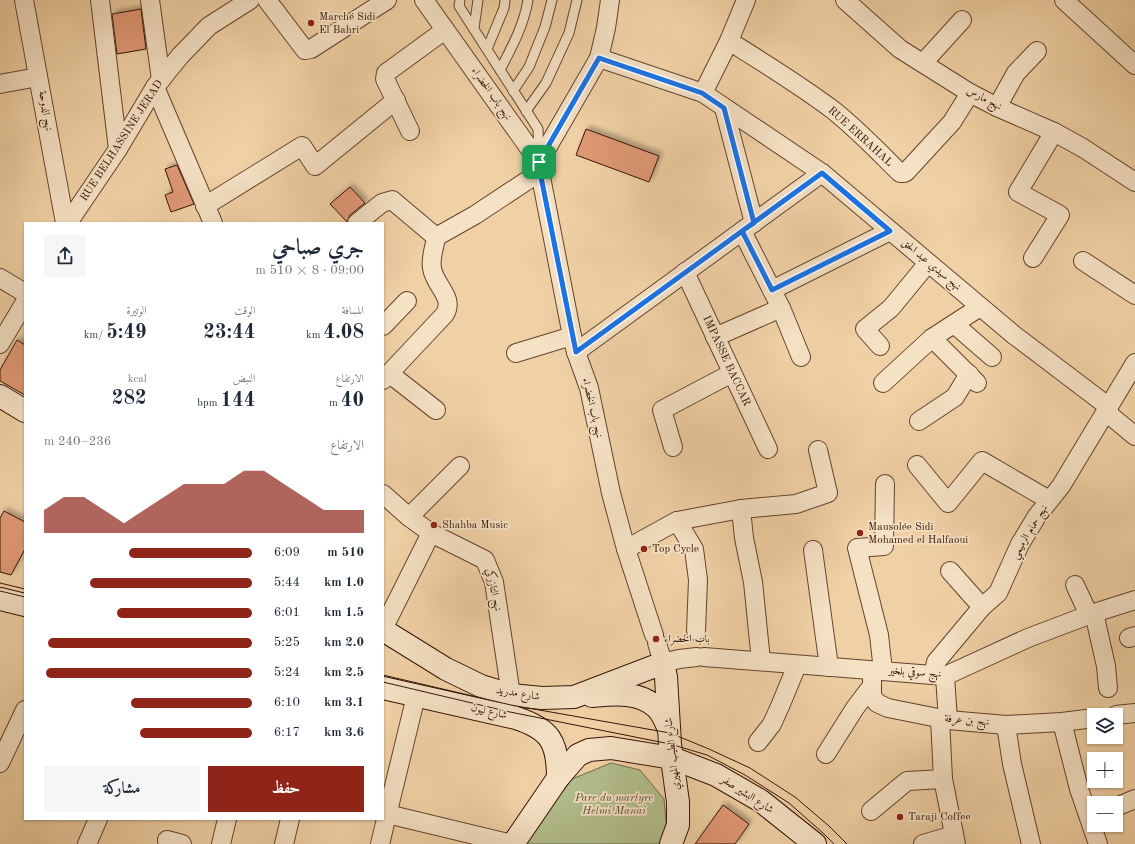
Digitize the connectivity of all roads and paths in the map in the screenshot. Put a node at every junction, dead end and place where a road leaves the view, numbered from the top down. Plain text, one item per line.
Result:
1 (24, 0) edge
2 (100, 0) edge
3 (150, 0) edge
4 (250, 0) edge
5 (267, 0) edge
6 (387, 0) edge
7 (424, 0) edge
8 (460, 0) edge
9 (478, 0) edge
10 (505, 0) edge
11 (528, 0) edge
12 (552, 0) edge
13 (577, 0) edge
14 (610, 0) edge
15 (746, 0) edge
16 (844, 0) edge
17 (1064, 0) edge
18 (962, 20) dead end
19 (474, 28) junction
20 (445, 30) junction
21 (729, 41) junction
22 (487, 49) junction
23 (1036, 50) dead end
24 (599, 58) junction
25 (923, 63) junction
26 (1135, 64) edge
27 (500, 70) junction
28 (38, 77) junction
29 (158, 83) junction
30 (0, 84) edge
31 (513, 91) junction
32 (702, 93) junction
33 (970, 93) junction
34 (396, 100) junction
35 (997, 107) junction
36 (724, 108) junction
37 (526, 111) junction
38 (410, 131) dead end
39 (1054, 132) junction
40 (118, 149) junction
41 (540, 167) junction
42 (822, 173) junction
43 (1135, 182) edge
44 (205, 206) junction
45 (65, 222) edge
46 (69, 222) edge
47 (213, 222) edge
48 (358, 222) edge
49 (748, 227) junction
50 (890, 231) junction
51 (436, 237) junction
52 (1033, 258) dead end
53 (1083, 261) dead end
54 (928, 263) junction
55 (685, 272) junction
56 (0, 278) edge
57 (772, 290) junction
58 (24, 292) edge
59 (1135, 295) edge
60 (407, 300) dead end
61 (24, 304) edge
62 (980, 307) junction
63 (781, 308) junction
64 (954, 324) junction
65 (384, 325) edge
66 (714, 337) junction
67 (932, 338) junction
68 (0, 344) edge
69 (574, 344) junction
70 (880, 346) dead end
71 (516, 353) dead end
72 (801, 357) dead end
73 (992, 357) dead end
74 (1135, 363) edge
75 (732, 374) junction
76 (386, 378) edge
77 (883, 383) dead end
78 (0, 396) edge
79 (1107, 409) junction
80 (24, 410) edge
81 (436, 410) dead end
82 (919, 421) dead end
83 (1135, 436) edge
84 (673, 447) dead end
85 (768, 449) dead end
86 (818, 450) dead end
87 (917, 465) dead end
88 (460, 466) dead end
89 (885, 484) dead end
90 (384, 495) edge
91 (1049, 500) junction
92 (741, 509) junction
93 (409, 517) junction
94 (677, 521) junction
95 (431, 533) junction
96 (626, 549) junction
97 (813, 550) dead end
98 (950, 571) dead end
99 (1075, 585) dead end
100 (0, 599) edge
101 (1135, 600) edge
102 (24, 605) edge
103 (982, 607) junction
104 (1092, 614) junction
105 (384, 628) edge
106 (384, 631) edge
107 (696, 631) dead end
108 (658, 647) junction
109 (761, 661) junction
110 (797, 665) junction
111 (829, 667) junction
112 (876, 676) junction
113 (939, 676) junction
114 (384, 688) edge
115 (1108, 688) dead end
116 (512, 695) junction
117 (416, 696) junction
118 (574, 697) junction
119 (24, 712) edge
120 (1135, 713) edge
121 (1123, 714) edge
122 (944, 719) junction
123 (1087, 719) edge
124 (1062, 722) junction
125 (1006, 725) junction
126 (670, 733) junction
127 (758, 742) dead end
128 (826, 754) dead end
129 (672, 758) junction
130 (0, 763) edge
131 (558, 778) junction
132 (943, 779) junction
133 (1135, 798) edge
134 (1123, 803) edge
135 (1087, 806) edge
136 (871, 811) dead end
137 (385, 814) edge
138 (98, 820) edge
139 (227, 820) edge
140 (290, 820) edge
141 (1095, 832) edge
142 (955, 839) edge
143 (88, 844) edge
144 (221, 844) edge
145 (284, 844) edge
146 (380, 844) edge
147 (512, 844) edge
148 (670, 844) edge
149 (815, 844) edge
150 (923, 844) edge
151 (1030, 844) edge
152 (1098, 844) edge

1 - 28 street, نهج الدوحة
2 - 40 street
3 - 29 street
4 - 29 street, RUE BELHASSINE JERAD
5 - 6 street
7 - 20 street, نهج باب الخضراء
8 - 19 lane
9 - 19 lane
10 - 22 lane
11 - 27 lane
12 - 31 lane
13 - 37 lane
14 - 24 street
15 - 21 street
16 - 25 street, نهج مارس
17 - 26 street
18 - 25 street
19 - 22 lane
20 - 34 street
20 - 41 street, نهج باب الخضراء
21 - 32 street
21 - 33 street, RUE ERRAHAL
22 - 27 lane
23 - 35 street
24 - 32 street, نهج سيدي عبد الحق
24 - 41 street
25 - 33 street, نهج مارس
27 - 31 lane
28 - 30 street
28 - 45 street, نهج الدوحة
29 - 40 street, RUE BELHASSINE JERAD
29 - 44 street
31 - 37 lane
32 - 36 street, نهج سيدي عبد الحق
33 - 35 street, نهج مارس
34 - 38 street
34 - 44 street
35 - 39 street, نهج مارس
36 - 42 street, نهج سيدي عبد الحق
36 - 49 street
37 - 41 lane
39 - 43 street, نهج مارس
39 - 52 street
40 - 46 street, RUE BELHASSINE JERAD
41 - 51 street
41 - 69 street, نهج باب الخضراء
42 - 49 street
42 - 50 street, نهج سيدي عبد الحق
44 - 47 street
48 - 51 street
49 - 55 street
49 - 57 street
50 - 54 street, نهج سيدي عبد الحق
50 - 57 street
51 - 76 street
53 - 59 street
54 - 62 street, نهج سيدي عبد الحق
54 - 70 street
55 - 66 street, IMPASSE BACCAR
55 - 69 street
56 - 58 street
57 - 63 street
60 - 65 street
61 - 68 street
62 - 64 street
62 - 79 street, نهج سيدي عبد الحق
63 - 66 street
63 - 72 street
64 - 67 street
64 - 73 street
66 - 75 street, IMPASSE BACCAR
67 - 77 street
67 - 82 street
69 - 71 street
69 - 96 street, نهج باب الخضراء
74 - 79 street, نهج حمام الرميمي
75 - 84 street
75 - 85 street, IMPASSE BACCAR
76 - 81 street
78 - 80 street
79 - 83 street, نهج سيدي عبد الحق
79 - 91 street, نهج حمام الرميمي
86 - 92 street
87 - 91 street
88 - 93 street
89 - 112 street
90 - 93 street, نهج التازركي
91 - 103 street, نهج حمام الرميمي
92 - 94 street
92 - 109 street
93 - 95 street, نهج التازركي
94 - 96 street
94 - 107 street
95 - 105 street
95 - 116 street, نهج التازركي
96 - 108 street, نهج باب الخضراء
97 - 111 street
98 - 103 street
99 - 104 street
100 - 102 street
101 - 104 street, نهج سوقي بلخير
103 - 113 street, نهج حمام الرميمي
104 - 113 street, نهج سوقي بلخير
104 - 115 street
106 - 116 street, شارع مدريد
108 - 109 street, نهج سوقي بلخير
108 - 118 street, شارع مدريد
108 - 126 street, شارع الطيب المهيري
109 - 110 street, نهج سوقي بلخير
110 - 111 street, نهج سوقي بلخير
110 - 127 street
111 - 112 street, نهج سوقي بلخير
112 - 113 street, نهج سوقي بلخير
112 - 122 street, نهج بن عرفة
112 - 128 street
113 - 122 street
114 - 117 street, شارع ليون
116 - 118 street, شارع مدريد
117 - 131 street, شارع ليون
117 - 137 street
118 - 126 street
119 - 130 street
120 - 121 street
122 - 125 street, نهج بن عرفة
122 - 132 street
123 - 124 street, نهج بن عرفة
124 - 125 street, نهج بن عرفة
124 - 135 street
125 - 151 street
126 - 129 street, شارع الطيب المهيري
129 - 131 street, شارع البشير صفر
129 - 148 street, شارع الطيب المهيري
129 - 149 street, شارع البشير صفر
131 - 147 street, شارع البشير صفر
132 - 136 street
132 - 142 street
133 - 134 street
137 - 146 street
137 - 147 street
138 - 143 street
139 - 144 street
140 - 145 street
141 - 152 street
142 - 150 street

